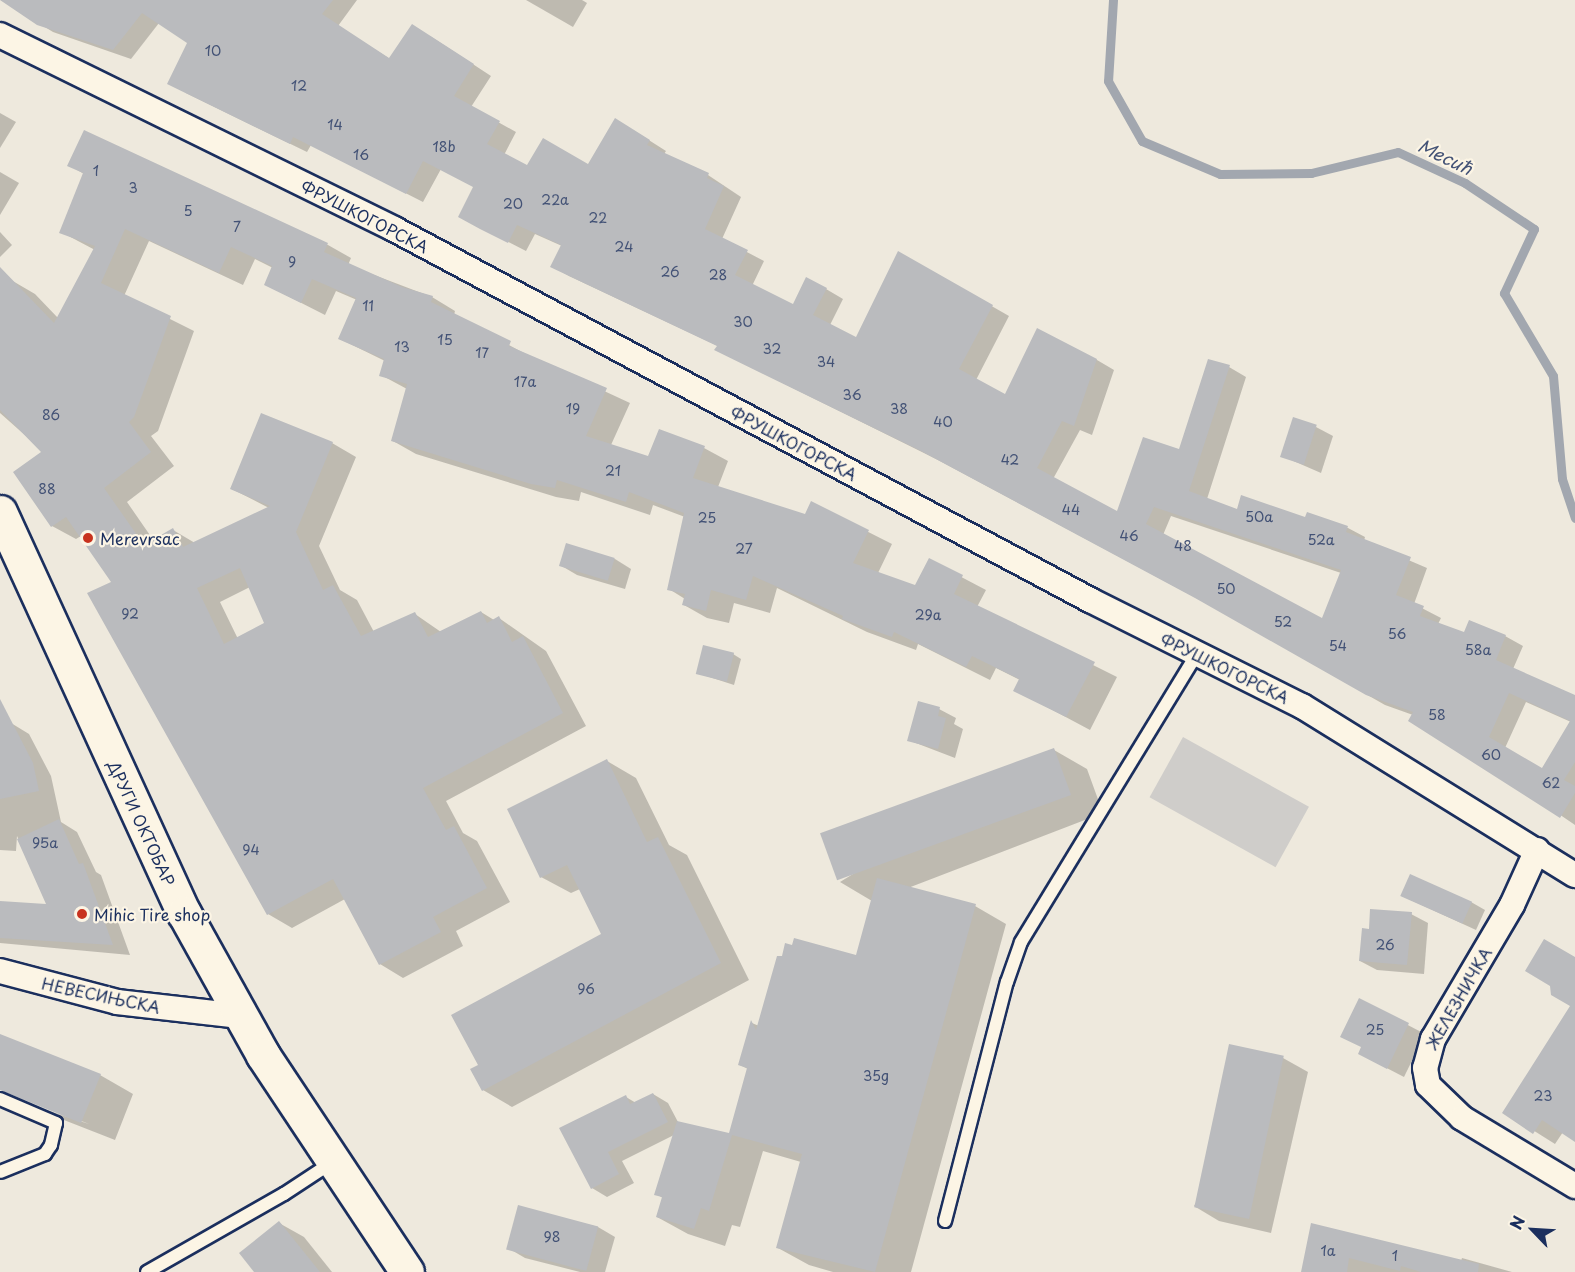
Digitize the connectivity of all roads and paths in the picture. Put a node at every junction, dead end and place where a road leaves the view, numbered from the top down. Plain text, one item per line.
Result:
1 (0, 35) edge
2 (0, 512) edge
3 (1196, 655) junction
4 (1537, 850) junction
5 (1575, 875) edge
6 (0, 971) edge
7 (240, 1016) junction
8 (0, 1099) edge
9 (332, 1162) junction
10 (0, 1172) edge
11 (1575, 1186) edge
12 (945, 1221) dead end
13 (147, 1272) edge
14 (407, 1272) edge

1 - 3 street, ФРУШКОГОРСКА
2 - 7 main road, ДРУГИ ОКТОБАР
3 - 4 street, ФРУШКОГОРСКА
3 - 12 lane
4 - 5 street, ФРУШКОГОРСКА
4 - 11 street, ЖЕЛЕЗНИЧКА
6 - 7 street, НЕВЕСИЊСКА
7 - 9 main road, ДРУГИ ОКТОБАР
8 - 10 lane
9 - 13 lane
9 - 14 main road, ДРУГИ ОКТОБАР

